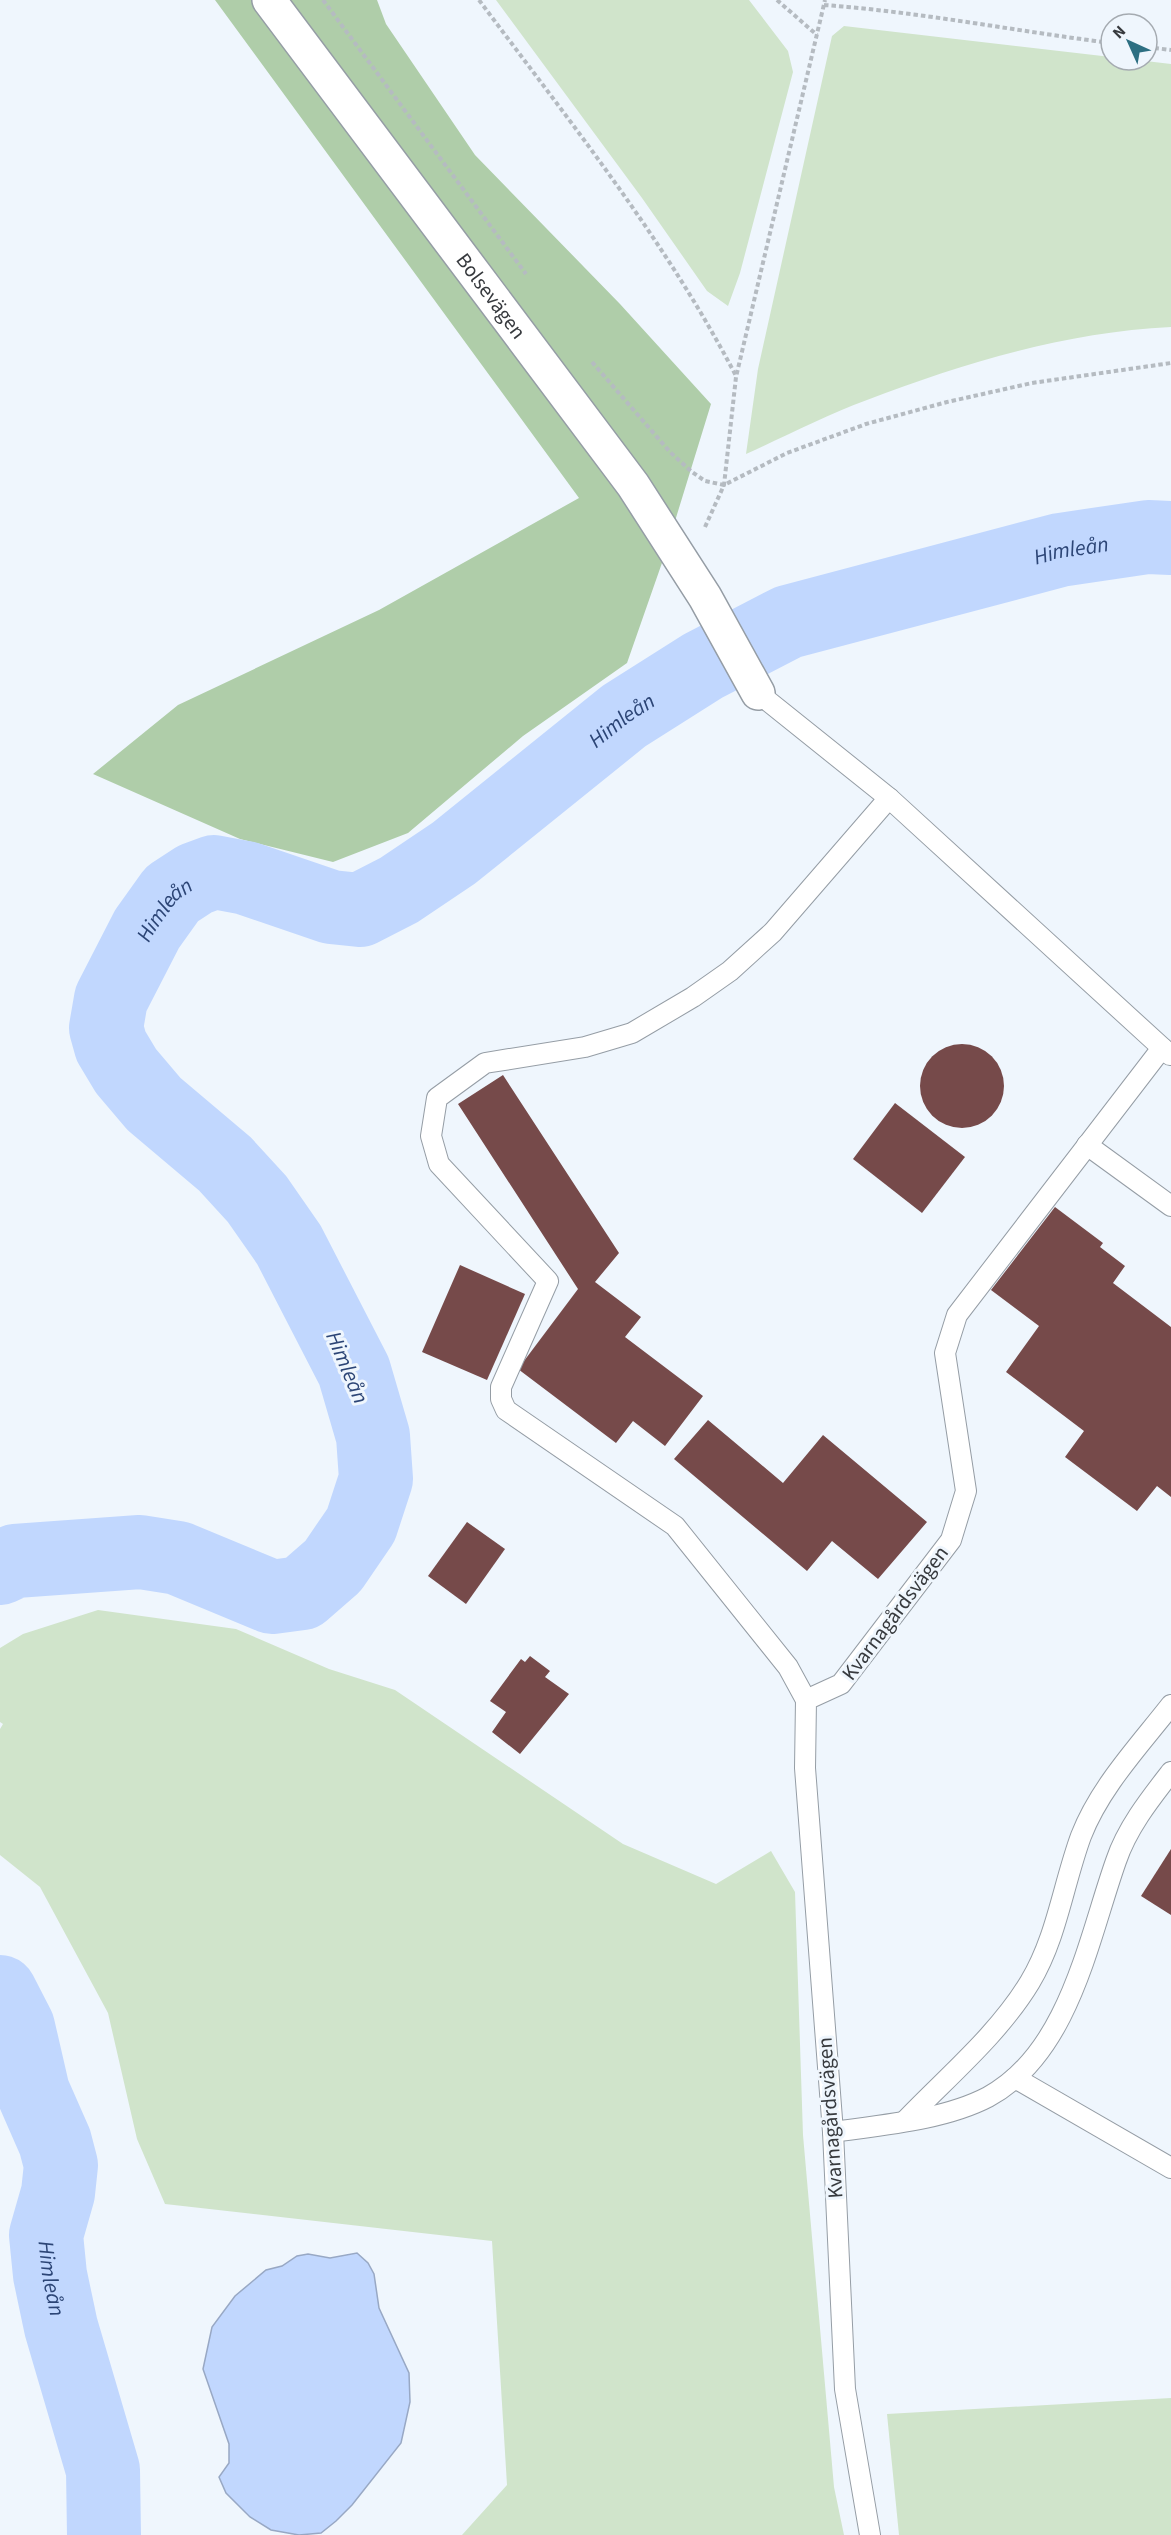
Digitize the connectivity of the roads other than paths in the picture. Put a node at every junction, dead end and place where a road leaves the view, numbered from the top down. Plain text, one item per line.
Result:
1 (270, 0) edge
2 (758, 693) joint
3 (889, 798) junction
4 (1166, 1052) edge
5 (1087, 1145) junction
6 (1171, 1206) edge
7 (806, 1700) junction
8 (1171, 1705) edge
9 (1171, 1772) edge
10 (1015, 2078) junction
11 (904, 2121) junction
12 (832, 2132) junction
13 (1171, 2168) edge
14 (870, 2535) edge

1 - 2 street, Bolsevägen
2 - 3 lane
3 - 4 lane
3 - 7 lane
4 - 5 lane
5 - 6 lane
5 - 7 lane, Kvarnagårdsvägen
7 - 12 lane, Kvarnagårdsvägen
8 - 11 lane
9 - 10 lane
10 - 11 lane
10 - 13 lane
11 - 12 lane
12 - 14 lane, Kvarnagårdsvägen

